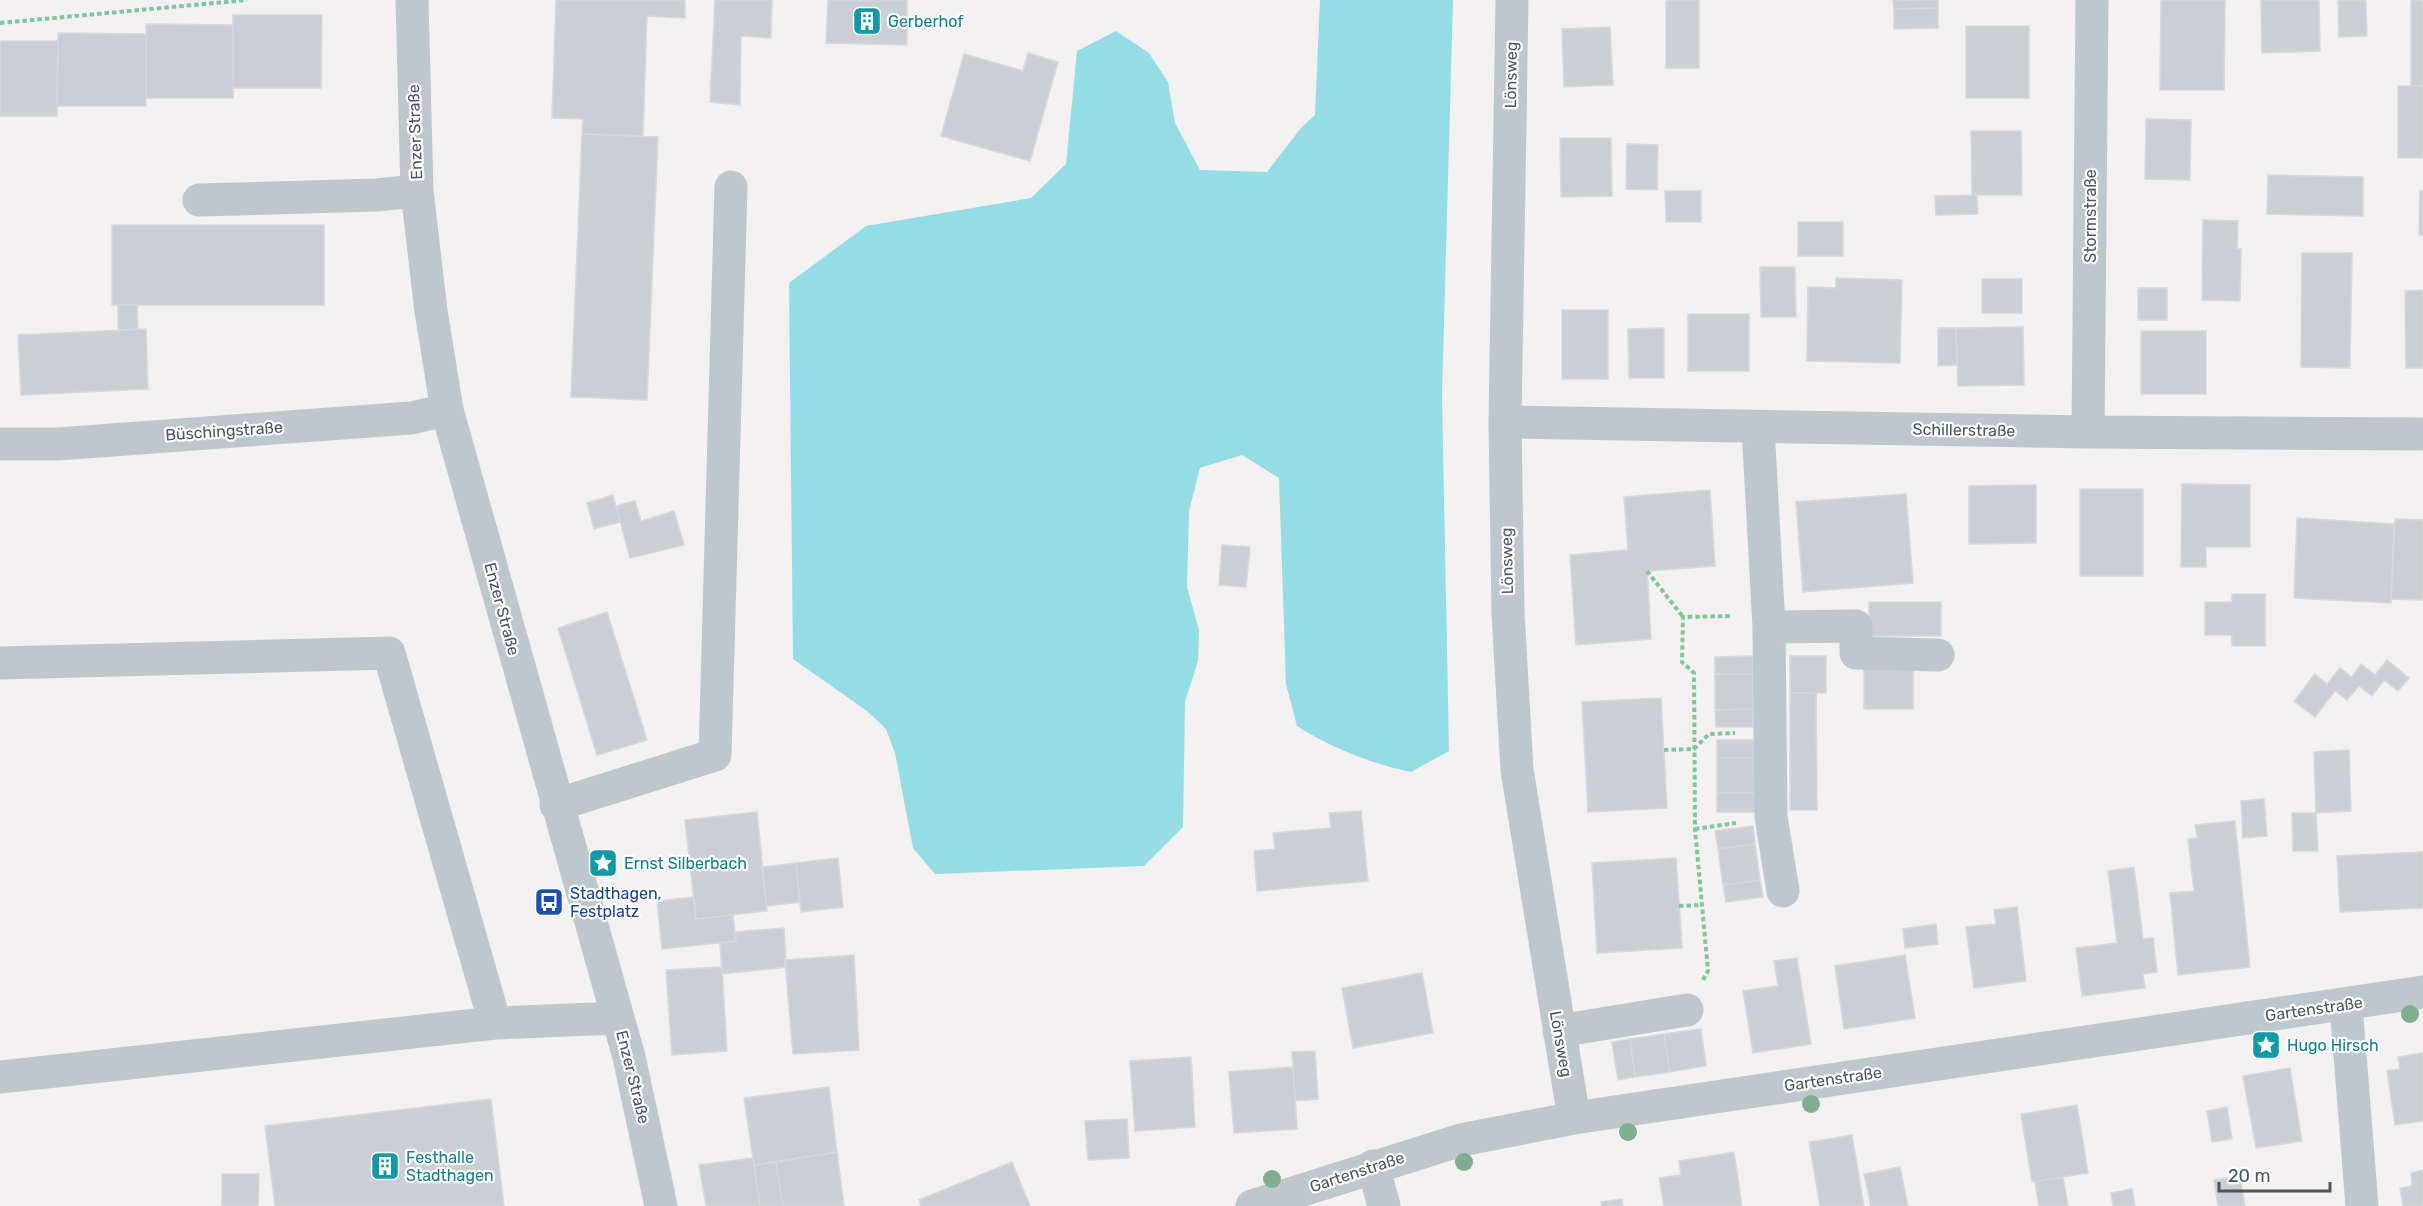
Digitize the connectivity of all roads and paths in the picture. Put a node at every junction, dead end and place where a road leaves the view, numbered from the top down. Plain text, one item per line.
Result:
1 (247, 0) edge
2 (412, 0) edge
3 (1512, 0) edge
4 (2092, 0) edge
5 (0, 23) edge
6 (731, 187) dead end
7 (417, 191) junction
8 (199, 200) dead end
9 (447, 410) junction
10 (1505, 422) junction
11 (1758, 427) junction
12 (2088, 432) junction
13 (2423, 434) edge
14 (0, 444) edge
15 (1647, 571) dead end
16 (1683, 617) junction
17 (1769, 621) junction
18 (1938, 655) dead end
19 (0, 663) edge
20 (1771, 732) junction
21 (1695, 749) junction
22 (1664, 750) dead end
23 (556, 805) junction
24 (1783, 891) dead end
25 (1702, 905) junction
26 (1679, 906) dead end
27 (2423, 992) edge
28 (2346, 1005) junction
29 (1687, 1010) joint
30 (618, 1018) junction
31 (495, 1023) junction
32 (1559, 1031) junction
33 (0, 1077) edge
34 (1574, 1118) junction
35 (1373, 1166) junction
36 (661, 1206) edge
37 (1252, 1206) edge
38 (1384, 1206) edge
39 (2362, 1206) edge

1 - 5 path
2 - 7 street, Enzer Straße
3 - 10 street, Lönsweg
4 - 12 street, Stormstraße
6 - 23 street
7 - 8 street
7 - 9 street, Enzer Straße
9 - 14 street, Büschingstraße
9 - 23 street, Enzer Straße
10 - 11 street, Schillerstraße
10 - 32 street, Lönsweg
11 - 12 street, Schillerstraße
11 - 17 street
12 - 13 street, Schillerstraße
15 - 16 path
16 - 17 path
16 - 21 path
17 - 18 street
17 - 20 street
19 - 31 street
20 - 21 path
20 - 24 street
21 - 22 path
21 - 25 path
23 - 30 street, Enzer Straße
25 - 26 path
25 - 29 path
27 - 28 street, Gartenstraße
28 - 34 street, Gartenstraße
28 - 39 street
29 - 32 street
30 - 31 street
30 - 36 street, Enzer Straße
31 - 33 street
32 - 34 street, Lönsweg
34 - 35 street, Gartenstraße
35 - 37 street, Gartenstraße
35 - 38 street

